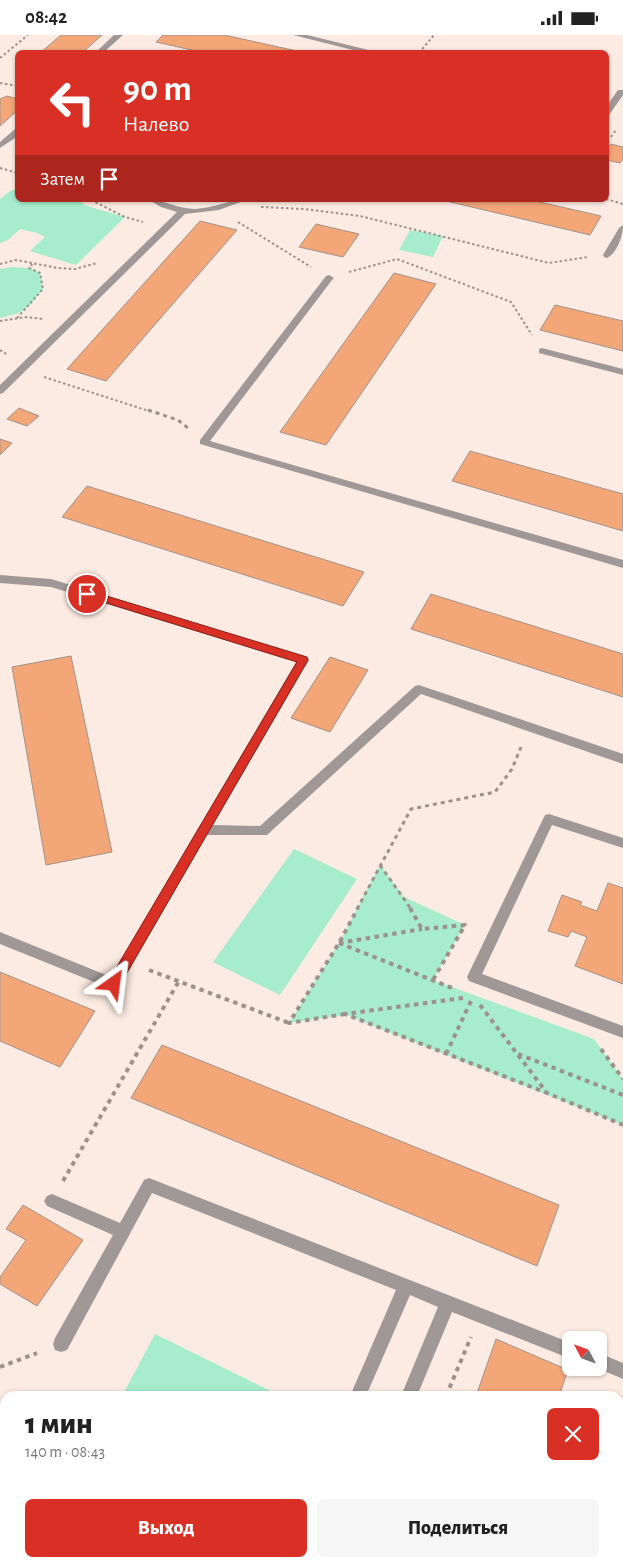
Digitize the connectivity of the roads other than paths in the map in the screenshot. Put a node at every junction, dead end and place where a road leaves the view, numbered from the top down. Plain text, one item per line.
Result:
1 (119, 35) edge
2 (297, 35) edge
3 (102, 50) edge
4 (364, 50) edge
5 (621, 92) dead end
6 (609, 109) edge
7 (15, 134) edge
8 (0, 146) edge
9 (158, 202) edge
10 (237, 202) edge
11 (182, 212) junction
12 (623, 228) edge
13 (607, 255) road end
14 (329, 278) road end
15 (542, 351) road end
16 (623, 372) edge
17 (0, 391) edge
18 (623, 564) edge
19 (0, 579) edge
20 (623, 759) edge
21 (203, 830) junction
22 (623, 843) edge
23 (0, 938) edge
24 (623, 1032) edge
25 (52, 1201) road end
26 (123, 1232) junction
27 (406, 1285) junction
28 (448, 1302) junction
29 (61, 1344) road end
30 (562, 1347) edge
31 (608, 1365) edge
32 (623, 1371) edge
33 (360, 1391) edge
34 (411, 1391) edge

1 - 3 lane
2 - 4 lane
5 - 6 lane
7 - 8 lane
9 - 11 lane
10 - 11 lane
11 - 17 lane
12 - 13 lane
14 - 18 lane
15 - 16 lane
19 - 21 lane
20 - 21 lane
21 - 23 lane
22 - 24 lane
25 - 26 lane
26 - 27 lane
26 - 29 lane
27 - 28 lane
27 - 33 lane
28 - 30 lane
28 - 34 lane
31 - 32 lane

